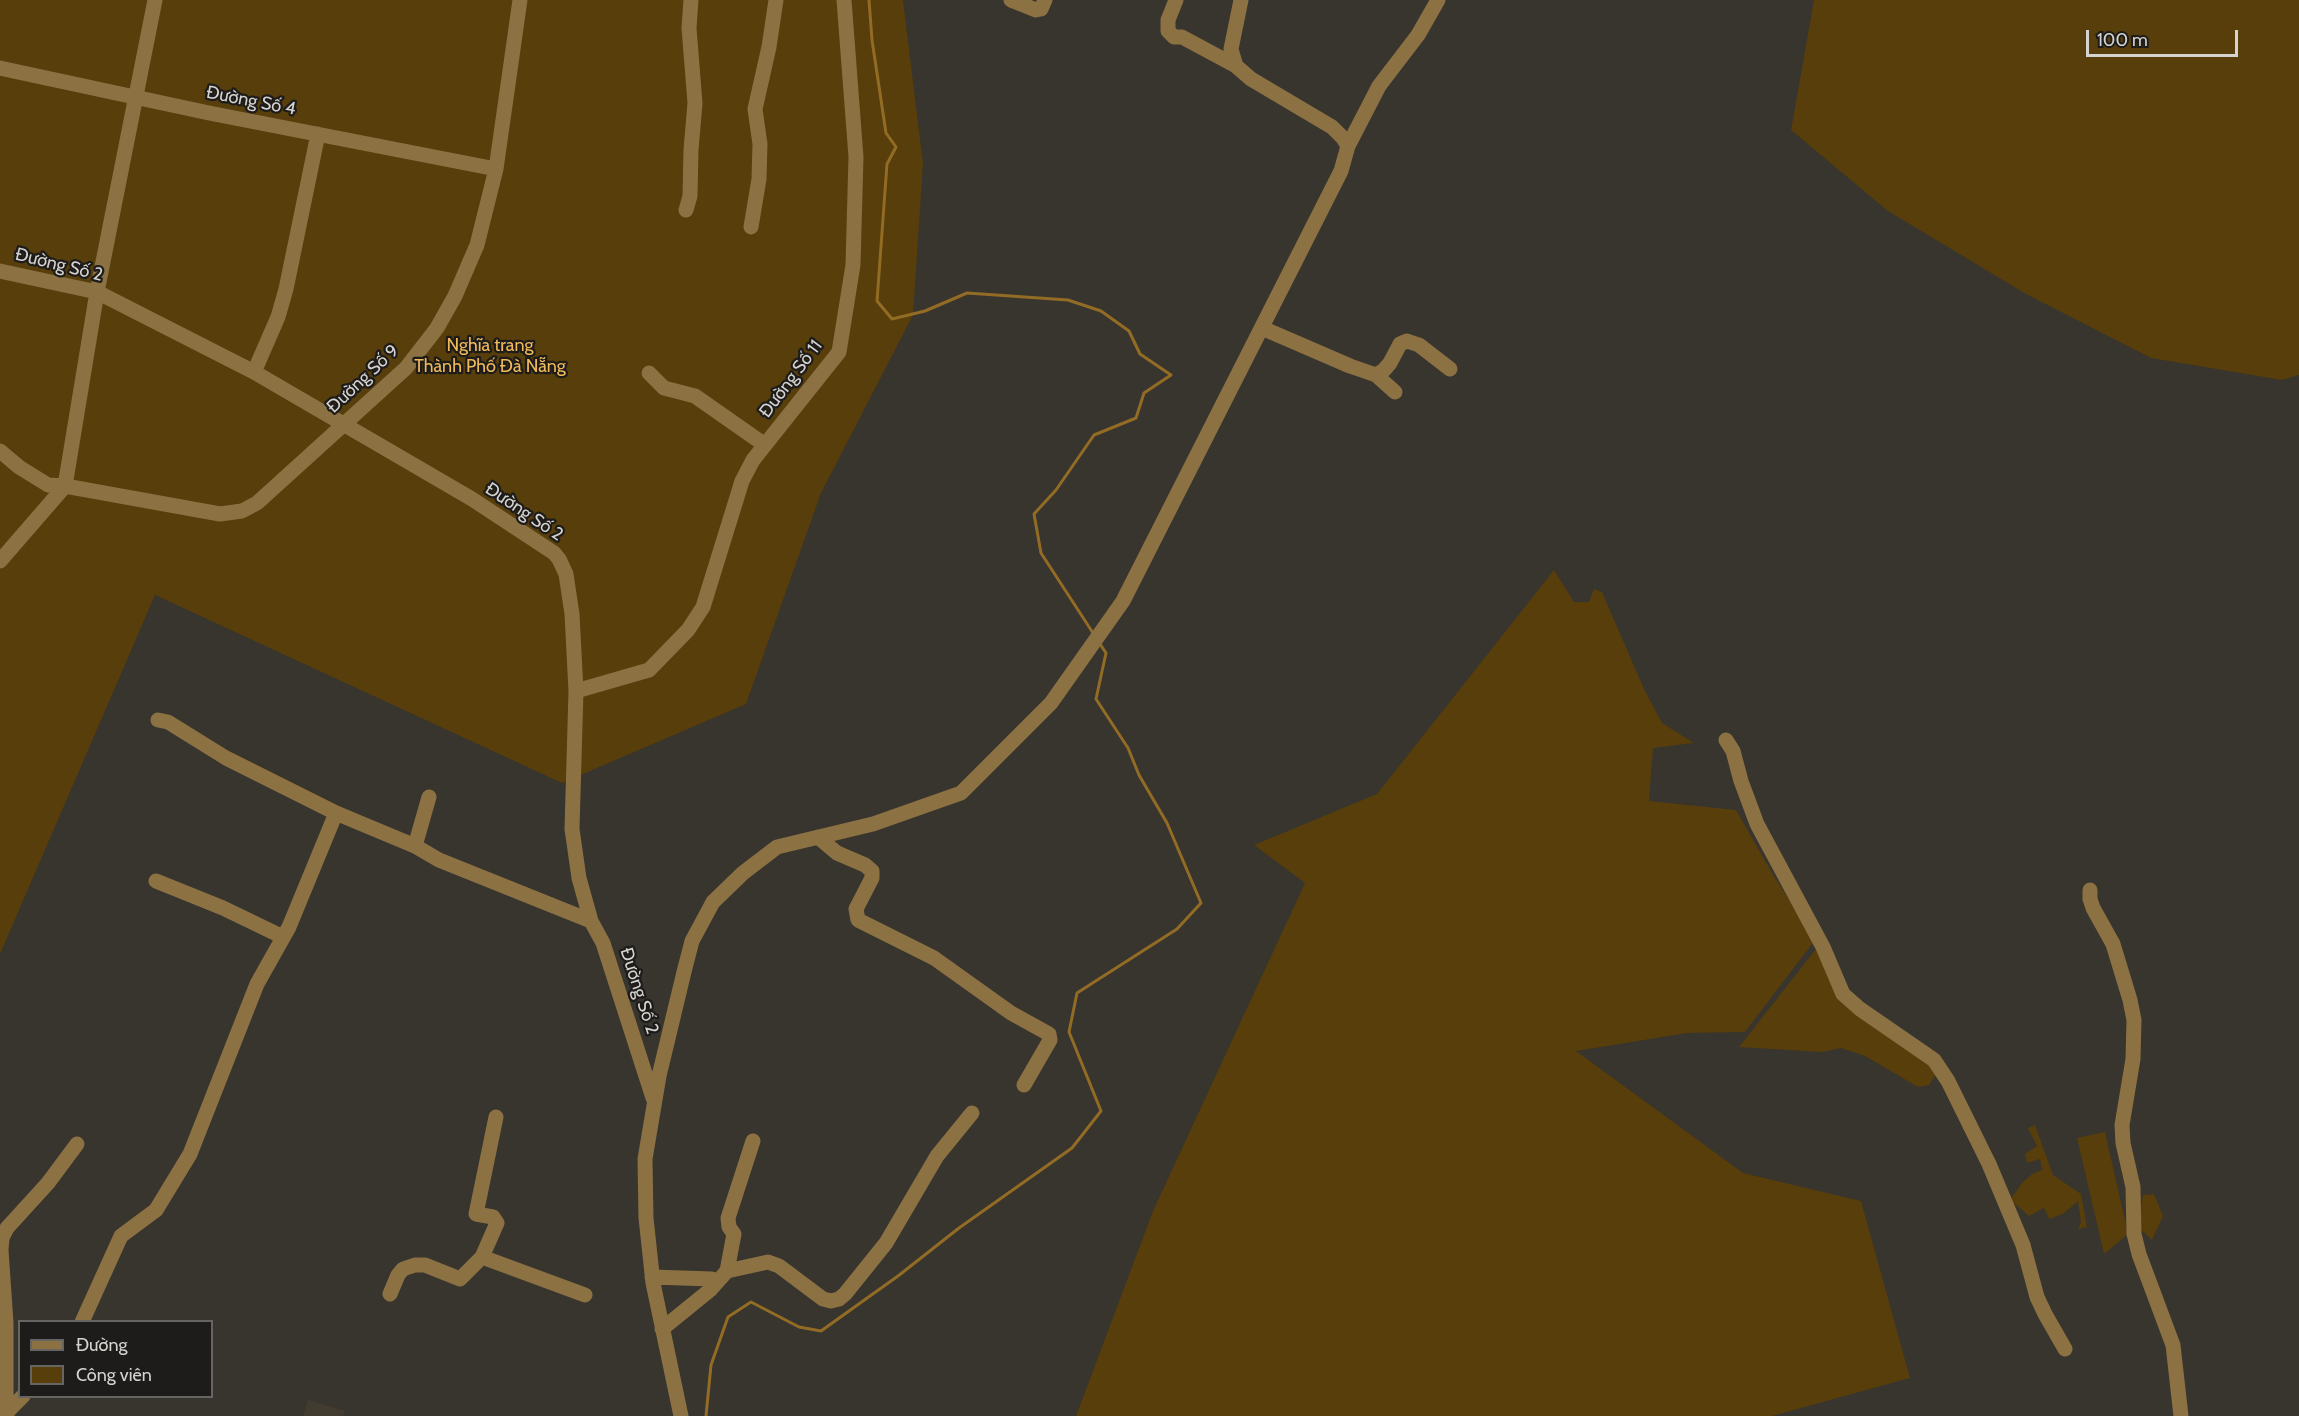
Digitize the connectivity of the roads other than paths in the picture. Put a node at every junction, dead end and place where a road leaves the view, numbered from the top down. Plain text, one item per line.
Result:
1 (155, 0) edge
2 (520, 0) edge
3 (692, 0) edge
4 (776, 0) edge
5 (844, 0) edge
6 (1011, 0) edge
7 (1046, 0) edge
8 (1176, 0) edge
9 (1438, 0) edge
10 (1235, 4) edge
11 (1236, 66) junction
12 (0, 68) edge
13 (135, 98) junction
14 (318, 134) junction
15 (1348, 146) junction
16 (496, 169) junction
17 (686, 210) dead end
18 (751, 226) dead end
19 (0, 271) edge
20 (97, 292) junction
21 (1262, 328) junction
22 (1450, 369) dead end
23 (254, 372) junction
24 (649, 373) dead end
25 (1376, 375) junction
26 (1395, 392) dead end
27 (344, 424) junction
28 (765, 445) junction
29 (0, 451) edge
30 (65, 486) junction
31 (0, 561) edge
32 (576, 691) junction
33 (158, 720) dead end
34 (1726, 740) dead end
35 (429, 797) dead end
36 (336, 813) junction
37 (818, 837) junction
38 (415, 846) junction
39 (156, 881) dead end
40 (2090, 890) dead end
41 (591, 921) junction
42 (283, 937) junction
43 (1024, 1085) dead end
44 (654, 1103) junction
45 (972, 1113) dead end
46 (496, 1117) dead end
47 (753, 1141) dead end
48 (77, 1144) dead end
49 (3, 1225) edge
50 (482, 1257) junction
51 (727, 1271) junction
52 (652, 1277) junction
53 (712, 1279) dead end
54 (390, 1294) dead end
55 (585, 1295) dead end
56 (83, 1320) edge
57 (662, 1329) junction
58 (2065, 1349) dead end
59 (3, 1358) edge
60 (21, 1398) edge
61 (7, 1416) edge
62 (681, 1416) edge
63 (2181, 1416) edge

1 - 13 street
2 - 16 street, Đường Số 9
3 - 17 street
4 - 18 street
5 - 28 street, Đường Số 11
6 - 7 street
8 - 11 street
9 - 15 street
10 - 11 street
11 - 15 street
12 - 13 street, Đường Số 4
13 - 14 street, Đường Số 4
13 - 20 street
14 - 16 street, Đường Số 4
14 - 23 street
15 - 21 street
16 - 27 street, Đường Số 9
19 - 20 street, Đường Số 2
20 - 23 street, Đường Số 2
20 - 30 street
21 - 25 street
21 - 37 street
22 - 25 street
23 - 27 street, Đường Số 2
24 - 28 street
25 - 26 street
27 - 30 street, Đường Số 9
27 - 32 street, Đường Số 2
28 - 32 street, Đường Số 11
29 - 30 street, Đường Số 9
30 - 31 street
32 - 41 street, Đường Số 2
33 - 36 street
34 - 58 street
35 - 38 street
36 - 38 street
36 - 42 street
37 - 43 street
37 - 44 street
38 - 41 street
39 - 42 street
40 - 63 street
41 - 44 street, Đường Số 2
42 - 56 street
44 - 52 street
45 - 51 street
46 - 50 street
47 - 51 street
48 - 49 street
49 - 59 street
50 - 54 street
50 - 55 street
51 - 57 street
52 - 53 street
52 - 57 street
57 - 62 street
59 - 61 street
60 - 61 street

